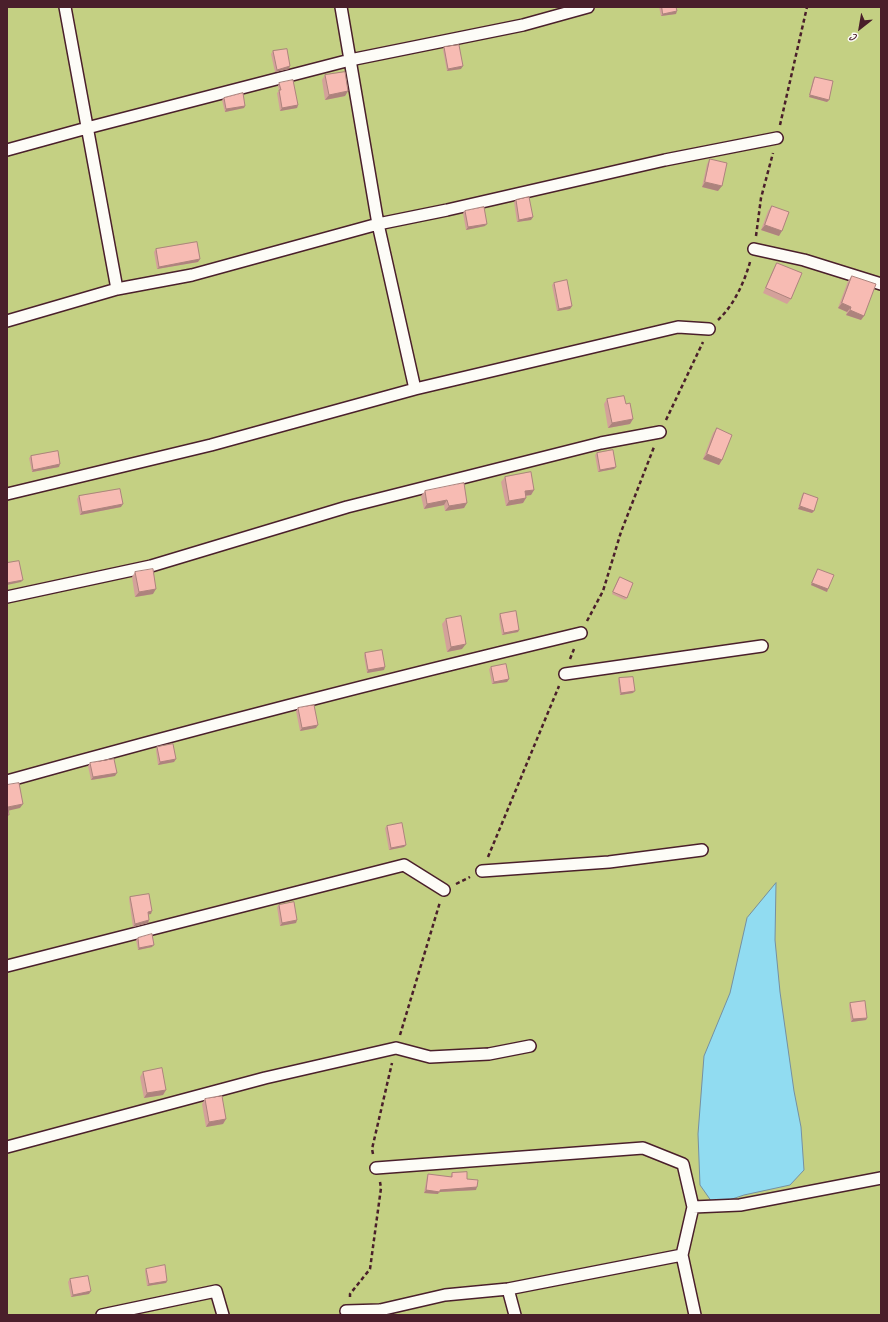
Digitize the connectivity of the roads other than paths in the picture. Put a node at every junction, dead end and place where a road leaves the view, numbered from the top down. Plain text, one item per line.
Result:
1 (65, 7) edge
2 (341, 7) edge
3 (588, 7) edge
4 (350, 60) junction
5 (87, 128) junction
6 (777, 138) dead end
7 (7, 150) edge
8 (378, 224) junction
9 (754, 249) dead end
10 (881, 284) edge
11 (117, 289) junction
12 (7, 321) edge
13 (709, 329) dead end
14 (415, 388) junction
15 (660, 432) dead end
16 (7, 494) edge
17 (7, 597) edge
18 (581, 633) dead end
19 (762, 646) dead end
20 (565, 674) dead end
21 (7, 781) edge
22 (702, 850) dead end
23 (482, 871) dead end
24 (444, 890) dead end
25 (7, 966) edge
26 (530, 1046) dead end
27 (7, 1147) edge
28 (376, 1168) dead end
29 (881, 1178) edge
30 (694, 1207) junction
31 (682, 1255) junction
32 (508, 1289) junction
33 (346, 1311) dead end
34 (102, 1315) edge
35 (223, 1315) edge
36 (515, 1315) edge
37 (695, 1315) edge

1 - 5 lane
2 - 4 lane
3 - 4 lane
4 - 5 lane
4 - 8 lane
5 - 7 lane
5 - 11 lane
6 - 8 lane
8 - 11 lane
8 - 14 lane
9 - 10 lane
11 - 12 lane
13 - 14 lane
14 - 16 lane
15 - 17 lane
18 - 21 lane
19 - 20 lane
22 - 23 lane
24 - 25 lane
26 - 27 lane
28 - 30 lane
29 - 30 lane
30 - 31 lane
31 - 32 lane
31 - 37 lane
32 - 33 lane
32 - 36 lane
34 - 35 lane

